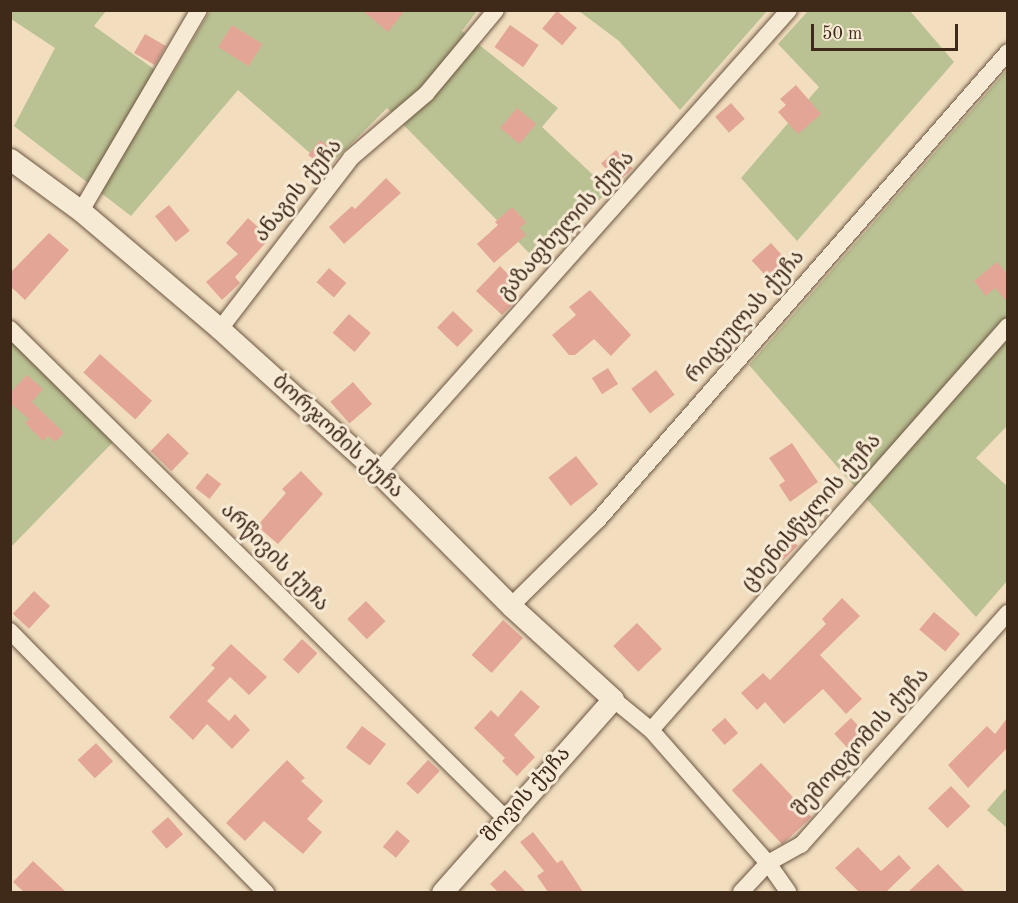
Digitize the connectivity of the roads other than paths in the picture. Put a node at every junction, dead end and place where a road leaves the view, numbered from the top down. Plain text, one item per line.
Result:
1 (199, 10) edge
2 (496, 10) edge
3 (789, 10) edge
4 (1008, 52) edge
5 (10, 159) edge
6 (81, 211) junction
7 (1008, 326) edge
8 (10, 329) edge
9 (220, 329) junction
10 (378, 472) junction
11 (511, 606) junction
12 (1008, 613) edge
13 (10, 631) edge
14 (613, 699) junction
15 (651, 730) junction
16 (506, 819) junction
17 (768, 864) junction
18 (266, 892) edge
19 (442, 892) edge
20 (741, 892) edge
21 (788, 892) edge

1 - 6 street
2 - 9 street, ანაგის ქუჩა
3 - 10 street, გაზაფხულის ქუჩა
4 - 11 street, რიცეულას ქუჩა
5 - 6 street, ბორჯომის ქუჩა
6 - 9 street, ბორჯომის ქუჩა
7 - 15 street, ცხენისწყლის ქუჩა
8 - 16 street, არწივის ქუჩა
9 - 10 street, ბორჯომის ქუჩა
10 - 11 street, ბორჯომის ქუჩა
11 - 14 street, ბორჯომის ქუჩა
12 - 17 street, შემოდგომის ქუჩა
13 - 18 street
14 - 15 street, ბორჯომის ქუჩა
14 - 16 street, შოვის ქუჩა
15 - 17 street, ბორჯომის ქუჩა
16 - 19 street, შოვის ქუჩა
17 - 20 street, შემოდგომის ქუჩა
17 - 21 street, ბორჯომის ქუჩა

